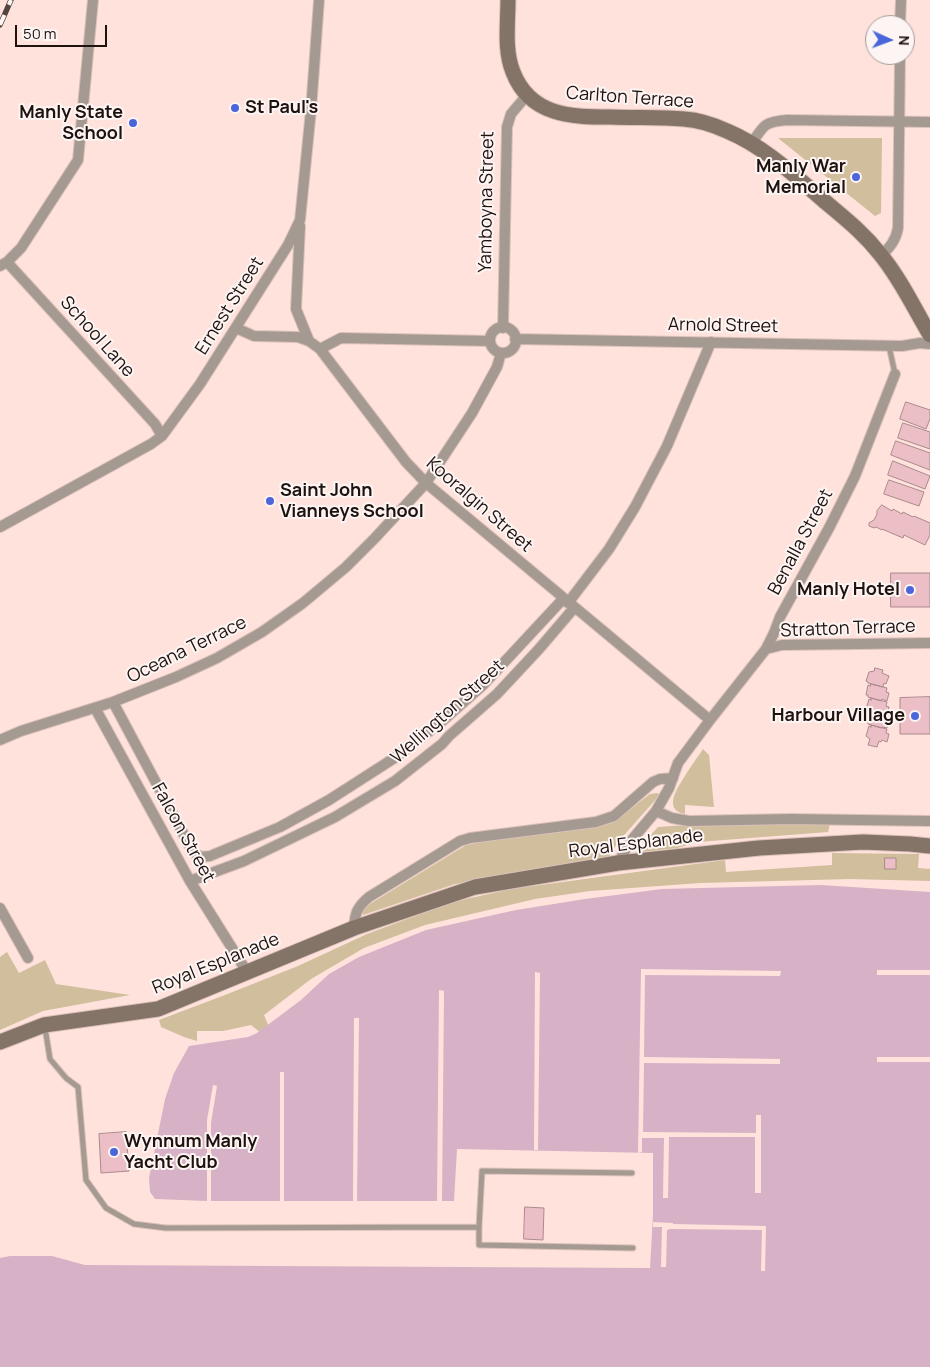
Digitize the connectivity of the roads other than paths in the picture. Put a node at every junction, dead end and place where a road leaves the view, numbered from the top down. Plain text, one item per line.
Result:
1 (93, 0) edge
2 (319, 0) edge
3 (508, 0) edge
4 (901, 0) edge
5 (900, 15) edge
6 (900, 65) edge
7 (528, 95) junction
8 (899, 122) junction
9 (930, 122) edge
10 (752, 143) junction
11 (300, 220) junction
12 (882, 255) junction
13 (3, 264) edge
14 (236, 328) junction
15 (503, 328) junction
16 (930, 334) edge
17 (516, 339) junction
18 (308, 341) junction
19 (490, 341) junction
20 (711, 342) junction
21 (930, 344) edge
22 (889, 346) junction
23 (320, 348) junction
24 (501, 353) junction
25 (895, 374) joint
26 (162, 436) junction
27 (426, 483) junction
28 (0, 527) edge
29 (568, 603) junction
30 (930, 643) edge
31 (766, 649) junction
32 (113, 702) junction
33 (95, 708) junction
34 (710, 720) junction
35 (0, 740) edge
36 (673, 778) junction
37 (656, 811) junction
38 (930, 821) edge
39 (930, 846) edge
40 (201, 857) joint
41 (618, 864) junction
42 (190, 881) junction
43 (0, 908) edge
44 (354, 928) junction
45 (28, 958) dead end
46 (247, 972) junction
47 (44, 1025) junction
48 (0, 1042) edge
49 (632, 1172) dead end
50 (479, 1227) junction
51 (633, 1248) dead end

1 - 13 street
2 - 11 street, Ernest Street
3 - 7 street
4 - 5 street
6 - 8 street
7 - 10 street, Carlton Terrace
7 - 15 street, Yamboyna Street
8 - 9 street
8 - 10 street
8 - 12 street
10 - 12 street, Carlton Terrace
11 - 14 street, Ernest Street
11 - 18 street
12 - 16 street, Carlton Terrace
13 - 26 street, School Lane
14 - 18 street, Kooralgin Street
14 - 26 street, Ernest Street
15 - 17 street
15 - 19 street
17 - 20 street, Arnold Street
17 - 24 street
18 - 23 street, Kooralgin Street
19 - 23 street
19 - 24 street
20 - 22 street, Arnold Street
20 - 29 street, Wellington Street
21 - 22 street, Arnold Street
22 - 25 lane, Benalla Street
23 - 27 street, Kooralgin Street
24 - 27 street, Oceana Terrace
25 - 31 street, Benalla Street
26 - 28 street, Ernest Street
27 - 29 street, Kooralgin Street
27 - 32 street, Oceana Terrace
29 - 34 street, Kooralgin Street
29 - 40 street, Wellington Street
29 - 42 street, Wellington Street
30 - 31 street, Stratton Terrace
31 - 34 street, Benalla Street
32 - 33 street, Oceana Terrace
32 - 40 street, Falcon Street
33 - 35 street, Oceana Terrace
33 - 42 street, Falcon Street
34 - 36 street, Benalla Street
36 - 37 street, Benalla Street
36 - 44 street, Royal Esplanade
37 - 38 street, Royal Esplanade
37 - 41 street, Benalla Street
39 - 41 street, Royal Esplanade
41 - 44 street, Royal Esplanade
42 - 46 street, Falcon Street
43 - 45 street
44 - 46 street, Royal Esplanade
46 - 47 street, Royal Esplanade
47 - 48 street, Royal Esplanade
47 - 50 lane
49 - 50 lane
50 - 51 lane

